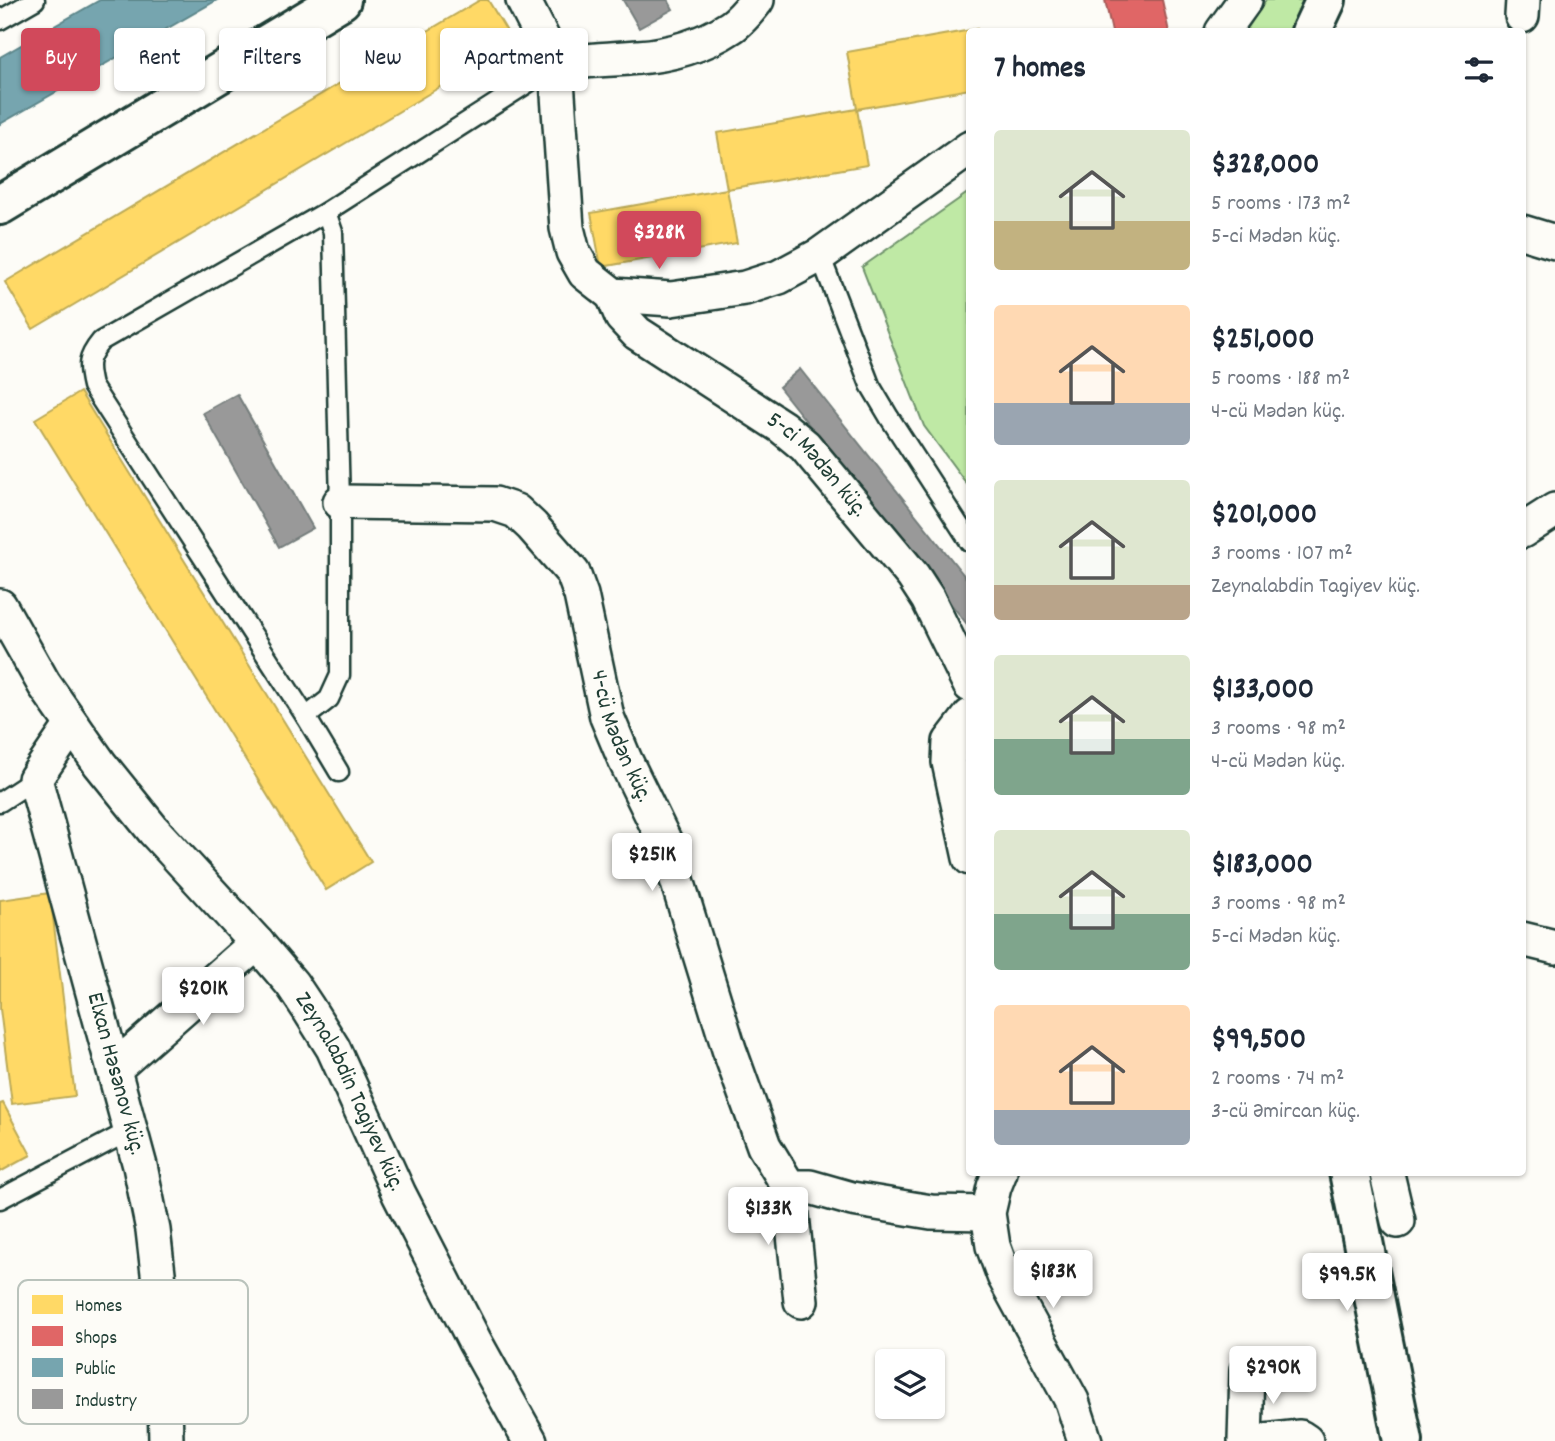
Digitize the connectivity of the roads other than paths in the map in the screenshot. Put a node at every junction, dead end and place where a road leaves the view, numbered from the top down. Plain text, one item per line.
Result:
1 (35, 0) edge
2 (341, 0) edge
3 (523, 0) edge
4 (757, 0) edge
5 (1245, 0) edge
6 (1326, 0) edge
7 (0, 20) edge
8 (537, 28) edge
9 (1225, 28) edge
10 (1313, 28) edge
11 (588, 60) edge
12 (515, 91) edge
13 (558, 91) edge
14 (966, 151) edge
15 (0, 205) edge
16 (326, 212) junction
17 (1526, 233) edge
18 (1555, 242) edge
19 (820, 255) junction
20 (613, 295) junction
21 (340, 502) junction
22 (1555, 510) edge
23 (1526, 528) edge
24 (966, 536) edge
25 (0, 606) edge
26 (966, 677) edge
27 (306, 717) junction
28 (966, 721) edge
29 (72, 725) junction
30 (339, 772) dead end
31 (35, 779) junction
32 (0, 802) edge
33 (966, 840) edge
34 (1526, 941) edge
35 (257, 943) junction
36 (1555, 947) edge
37 (114, 1069) junction
38 (131, 1130) junction
39 (998, 1176) edge
40 (1369, 1176) edge
41 (1370, 1176) edge
42 (789, 1187) junction
43 (0, 1199) edge
44 (988, 1213) junction
45 (1398, 1221) dead end
46 (159, 1280) edge
47 (801, 1301) dead end
48 (1247, 1370) dead end
49 (530, 1441) edge
50 (1085, 1441) edge
51 (1245, 1441) edge
52 (1265, 1441) edge
53 (1306, 1441) edge
54 (1403, 1441) edge

1 - 7 lane
2 - 15 street
3 - 8 street
4 - 11 street
5 - 9 street
6 - 10 street
12 - 16 lane
13 - 20 street
14 - 19 street
16 - 21 lane
16 - 27 lane
17 - 18 street
19 - 20 street
19 - 24 lane
20 - 26 street, 5-ci Mədən küç.
21 - 27 lane
21 - 42 street, 4-cü Mədən küç.
22 - 23 street
25 - 29 street, Zeynalabdin Tagiyev küç.
27 - 30 lane
28 - 33 street
29 - 31 street
29 - 35 street, Zeynalabdin Tagiyev küç.
31 - 32 lane
31 - 37 street, Elxan Həsənov küç.
34 - 36 street
35 - 37 street
35 - 49 street, Zeynalabdin Tagiyev küç.
37 - 38 street, Elxan Həsənov küç.
38 - 43 lane
38 - 46 street, Elxan Həsənov küç.
39 - 44 street
40 - 54 street
41 - 45 street
42 - 44 street
42 - 47 street
44 - 50 street
48 - 51 street
52 - 53 street

